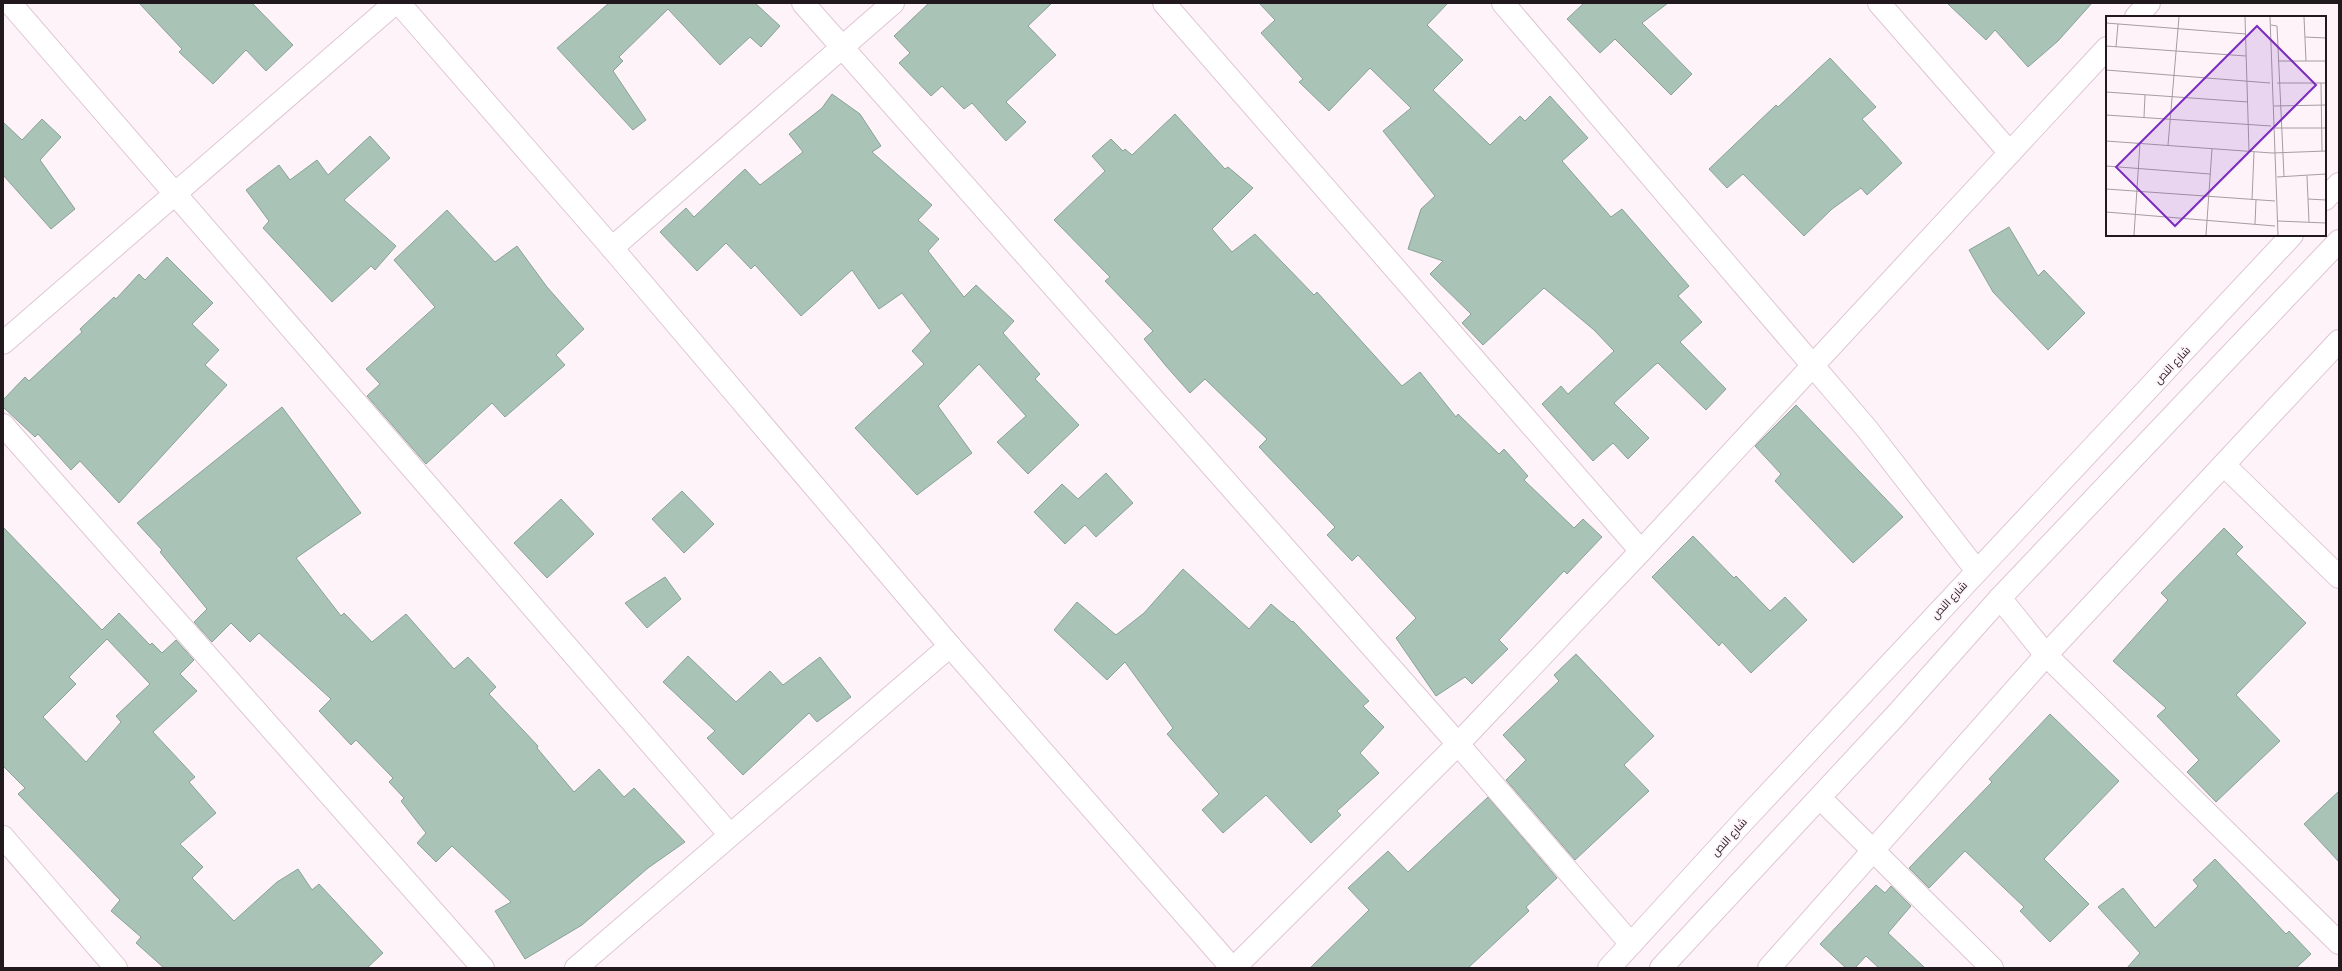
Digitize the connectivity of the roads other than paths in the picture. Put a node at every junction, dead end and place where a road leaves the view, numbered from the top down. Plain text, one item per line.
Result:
1 (10, 3) edge
2 (395, 3) edge
3 (399, 3) edge
4 (803, 3) edge
5 (893, 3) edge
6 (1164, 3) edge
7 (1503, 3) edge
8 (1879, 3) edge
9 (2149, 3) edge
10 (2137, 16) edge
11 (842, 48) junction
12 (2106, 49) edge
13 (2010, 152) junction
14 (2339, 184) edge
15 (175, 194) junction
16 (2326, 198) edge
17 (2291, 236) edge
18 (2339, 241) edge
19 (612, 248) junction
20 (2339, 341) edge
21 (3, 344) edge
22 (1812, 366) junction
23 (3, 425) edge
24 (2224, 465) junction
25 (1641, 551) junction
26 (1977, 571) junction
27 (2339, 577) edge
28 (2000, 598) junction
29 (950, 646) junction
30 (2046, 655) junction
31 (1458, 744) junction
32 (1820, 798) junction
33 (730, 835) junction
34 (3, 837) edge
35 (1874, 852) junction
36 (2339, 943) edge
37 (1631, 944) junction
38 (116, 968) edge
39 (483, 968) edge
40 (576, 968) edge
41 (1233, 968) edge
42 (1609, 968) edge
43 (1661, 968) edge
44 (1769, 968) edge
45 (1992, 968) edge

1 - 15 street
2 - 15 street
3 - 19 street
4 - 11 street
5 - 11 street
6 - 25 street
7 - 22 street
8 - 13 street
9 - 10 street
11 - 19 street
11 - 31 street
12 - 13 street
13 - 22 street
14 - 16 street
15 - 21 street
15 - 33 street
17 - 26 street, شارع النص
18 - 28 street
19 - 29 street
20 - 24 street
22 - 25 street
22 - 26 street
23 - 39 street
24 - 27 street
24 - 30 street
25 - 31 street
26 - 37 street, شارع النص
28 - 30 street
28 - 32 street
29 - 33 street
29 - 41 street
30 - 35 street
30 - 36 street
31 - 37 street
31 - 41 street
32 - 35 street
32 - 43 street
33 - 40 street
34 - 38 street
35 - 44 street
35 - 45 street
37 - 42 street, شارع النص

